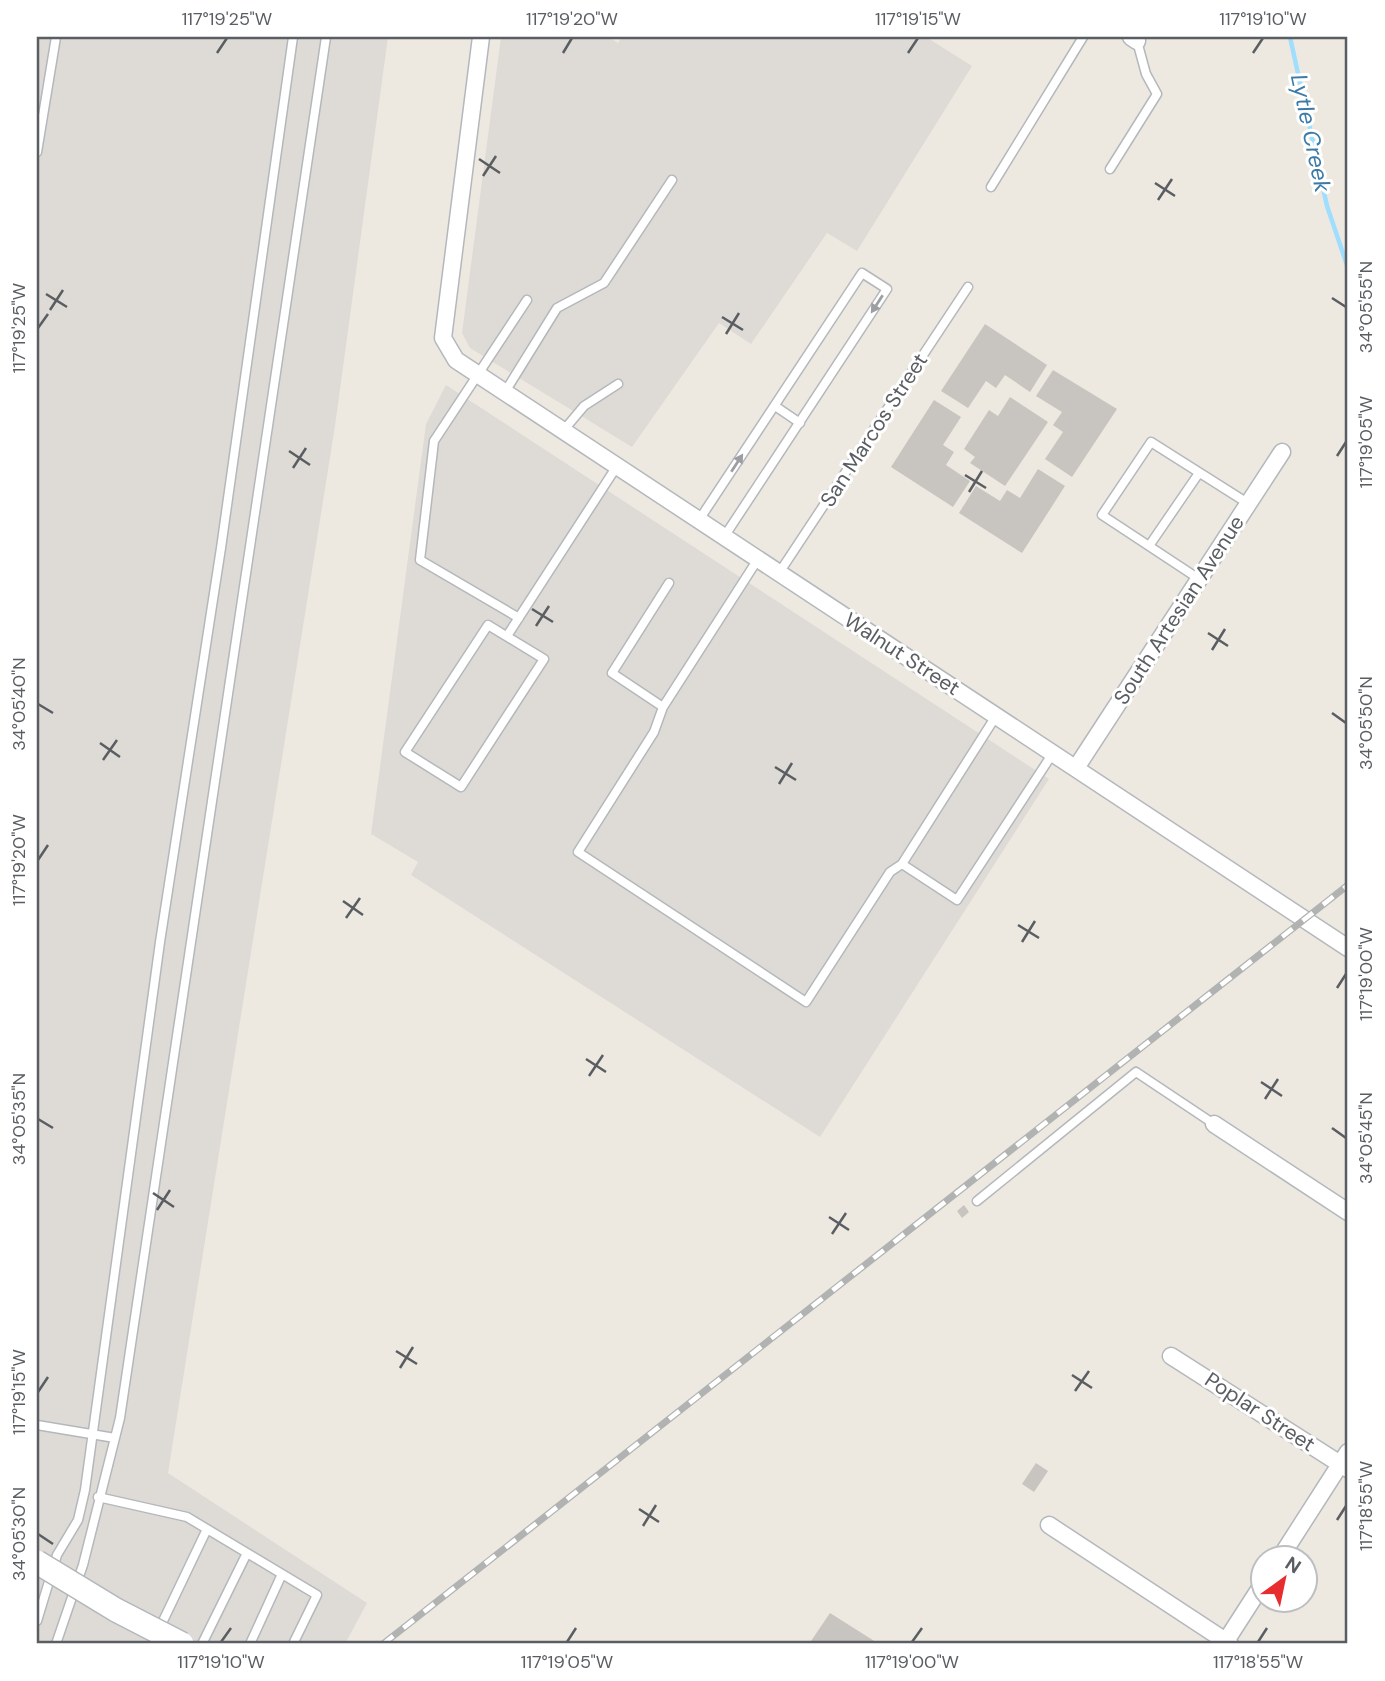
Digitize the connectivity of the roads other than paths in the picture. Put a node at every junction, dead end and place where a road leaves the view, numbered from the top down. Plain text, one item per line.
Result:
1 (56, 37) edge
2 (293, 37) edge
3 (326, 37) edge
4 (481, 37) edge
5 (1083, 37) edge
6 (1134, 39) edge
7 (37, 152) edge
8 (1110, 169) dead end
9 (672, 180) dead end
10 (991, 187) dead end
11 (968, 286) dead end
12 (527, 300) dead end
13 (478, 374) junction
14 (618, 384) dead end
15 (505, 392) junction
16 (775, 406) junction
17 (800, 422) junction
18 (563, 431) junction
19 (1282, 452) dead end
20 (617, 466) junction
21 (1199, 472) junction
22 (1249, 504) junction
23 (699, 520) junction
24 (724, 537) junction
25 (1149, 546) junction
26 (758, 559) junction
27 (779, 573) junction
28 (1200, 579) junction
29 (669, 583) dead end
30 (519, 618) junction
31 (507, 636) junction
32 (663, 707) junction
33 (996, 716) junction
34 (1053, 753) junction
35 (1076, 768) junction
36 (902, 864) junction
37 (1348, 948) edge
38 (1214, 1124) joint
39 (977, 1201) dead end
40 (1348, 1212) edge
41 (1171, 1356) dead end
42 (37, 1425) edge
43 (94, 1434) junction
44 (115, 1438) junction
45 (1346, 1462) edge
46 (99, 1497) junction
47 (1049, 1525) dead end
48 (207, 1529) junction
49 (1290, 1544) edge
50 (247, 1553) junction
51 (37, 1562) edge
52 (282, 1574) junction
53 (1248, 1608) edge
54 (37, 1621) edge
55 (1227, 1643) edge
56 (56, 1644) edge
57 (152, 1644) edge
58 (182, 1644) edge
59 (202, 1644) edge
60 (250, 1644) edge
61 (293, 1644) edge

1 - 7 lane
2 - 43 lane
3 - 44 lane
4 - 13 street, Walnut Street
5 - 10 lane
6 - 8 lane
9 - 15 lane
11 - 27 lane, San Marcos Street
12 - 13 lane
13 - 15 street, Walnut Street
13 - 30 lane
14 - 18 lane
15 - 18 street, Walnut Street
16 - 17 lane
16 -> 17 lane
23 -> 16 lane
17 - 24 lane
18 - 20 street, Walnut Street
19 - 22 street, South Artesian Avenue
20 - 23 street, Walnut Street
20 - 30 lane
21 - 22 lane
21 - 25 lane
21 - 25 lane
22 - 28 street, South Artesian Avenue
23 - 24 street, Walnut Street
24 - 26 street, Walnut Street
25 - 28 lane
26 - 27 street, Walnut Street
26 - 32 lane
27 - 33 street, Walnut Street
28 - 35 street, South Artesian Avenue
29 - 32 lane
30 - 31 lane
31 - 31 lane
32 - 36 lane
33 - 34 street, Walnut Street
33 - 36 lane
34 - 35 street, Walnut Street
34 - 36 lane
35 - 37 street, Walnut Street
38 - 39 lane
38 - 40 street
41 - 45 street, Poplar Street
42 - 43 lane
43 - 44 lane
43 - 54 lane
44 - 46 lane
45 - 49 street
46 - 48 lane
46 - 56 lane
47 - 55 street
48 - 50 lane
48 - 57 lane
50 - 52 lane
50 - 59 lane
51 - 58 main road, bridge
52 - 60 lane
52 - 61 lane
53 - 55 street

